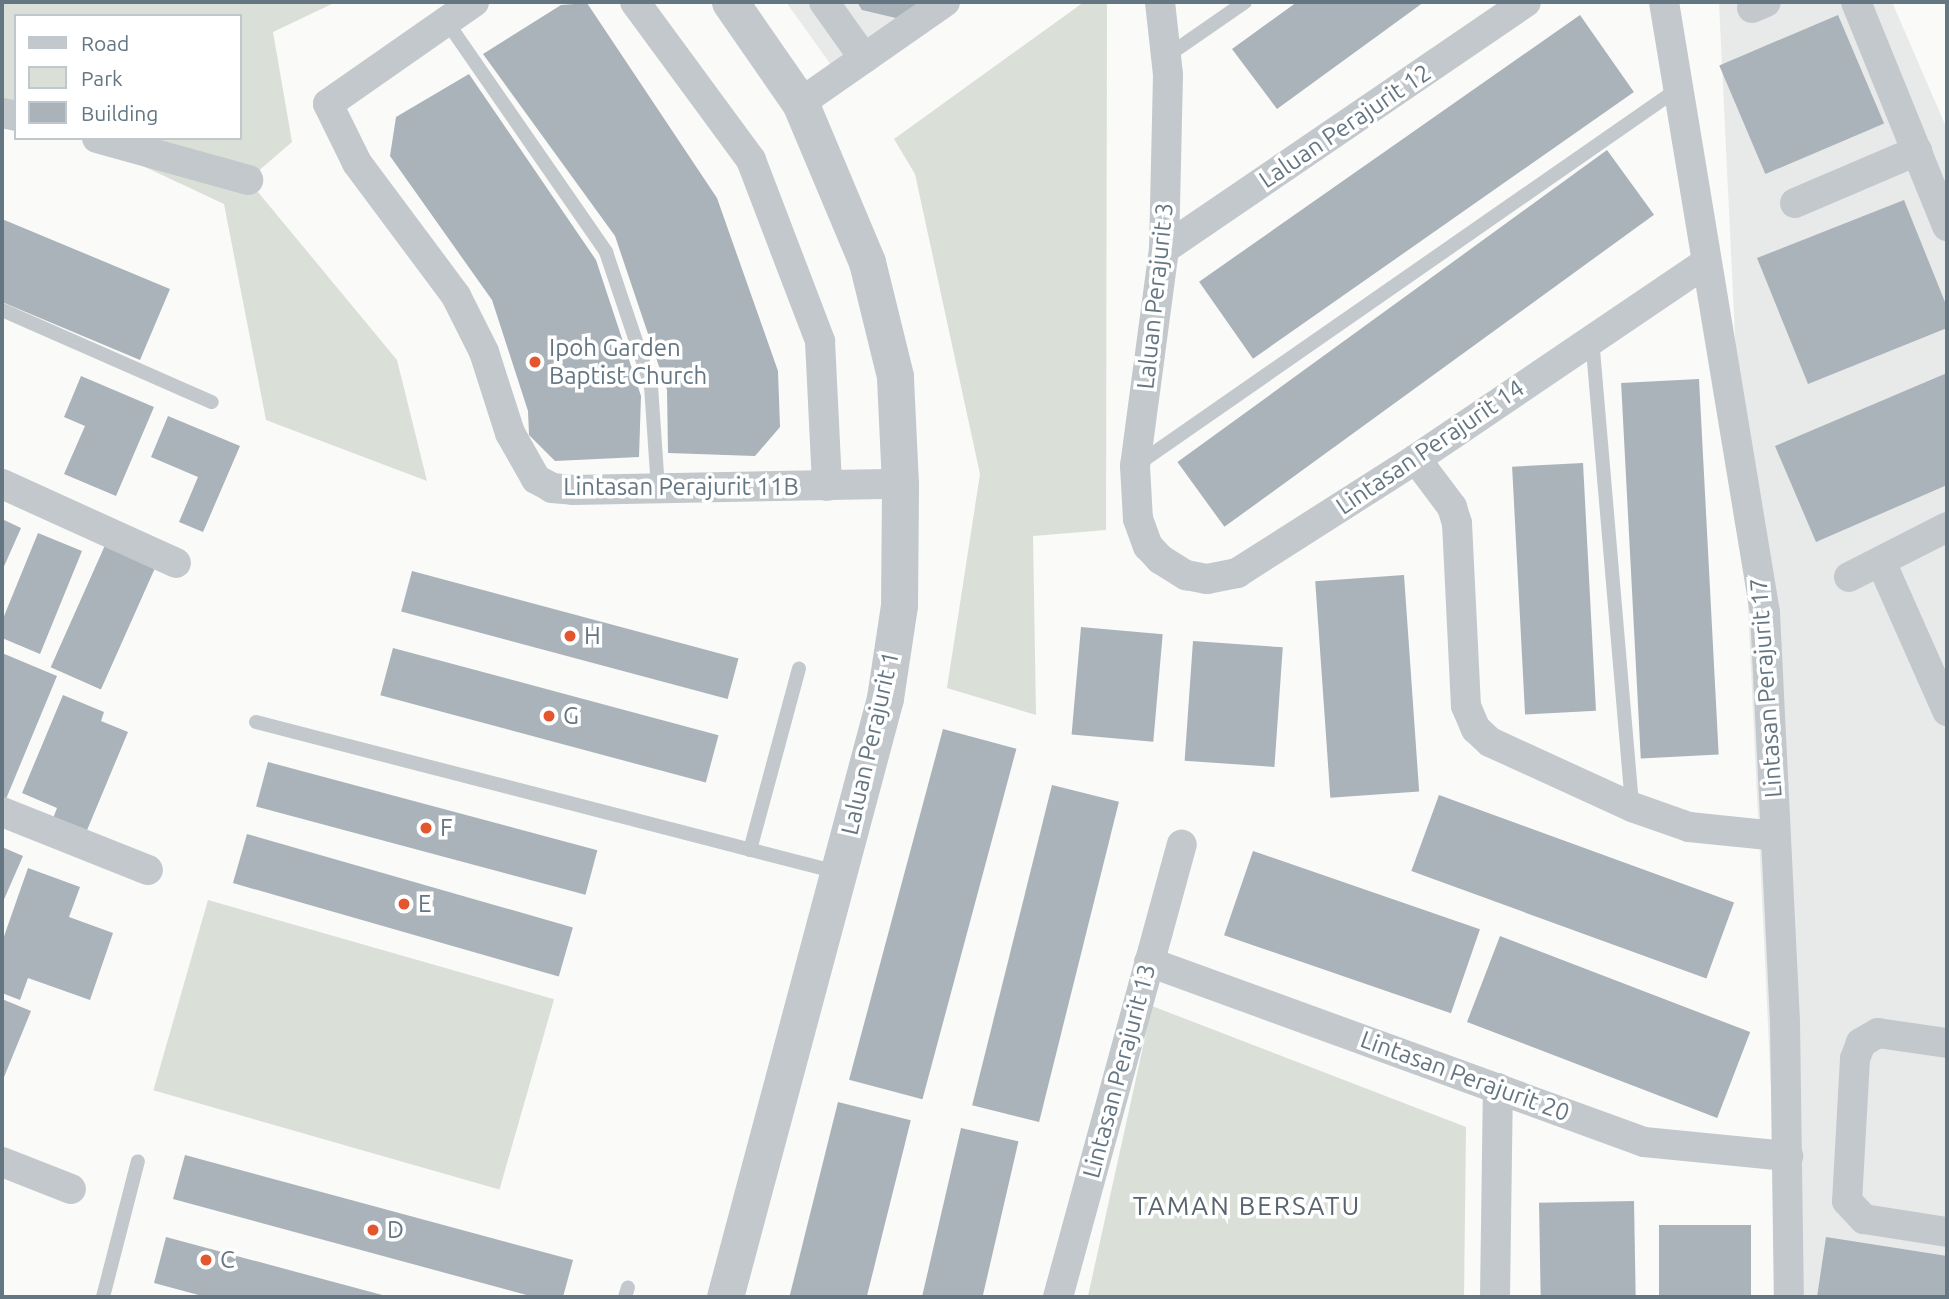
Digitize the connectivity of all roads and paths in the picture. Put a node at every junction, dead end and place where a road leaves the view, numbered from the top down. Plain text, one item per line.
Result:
1 (474, 2) edge
2 (635, 2) edge
3 (730, 2) edge
4 (824, 2) edge
5 (945, 2) edge
6 (1160, 2) edge
7 (1245, 2) edge
8 (1526, 2) edge
9 (1664, 2) edge
10 (1856, 2) edge
11 (447, 22) junction
12 (1167, 56) junction
13 (864, 58) junction
14 (1680, 87) junction
15 (800, 103) junction
16 (104, 140) edge
17 (1917, 151) junction
18 (248, 180) dead end
19 (1795, 202) dead end
20 (1947, 226) edge
21 (1164, 249) junction
22 (1705, 263) junction
23 (2, 310) edge
24 (1592, 336) junction
25 (212, 402) dead end
26 (1416, 459) junction
27 (1135, 466) junction
28 (2, 484) edge
29 (900, 484) junction
30 (827, 486) junction
31 (658, 488) junction
32 (1947, 527) edge
33 (1148, 545) joint
34 (176, 563) dead end
35 (1882, 564) junction
36 (1849, 577) dead end
37 (799, 668) dead end
38 (1947, 711) edge
39 (256, 722) dead end
40 (1632, 807) junction
41 (2, 811) edge
42 (1776, 836) junction
43 (1182, 845) dead end
44 (750, 850) junction
45 (148, 870) dead end
46 (839, 872) junction
47 (1149, 962) junction
48 (1947, 1043) edge
49 (1498, 1088) junction
50 (1788, 1156) junction
51 (138, 1161) dead end
52 (2, 1162) edge
53 (71, 1189) dead end
54 (1947, 1231) edge
55 (103, 1297) edge
56 (724, 1297) edge
57 (1058, 1297) edge
58 (1495, 1297) edge
59 (1789, 1297) edge

1 - 11 street
2 - 30 street
3 - 15 street, Laluan Perajurit 1
4 - 13 street
5 - 13 street
6 - 12 street, Laluan Perajurit 3
7 - 12 lane
8 - 21 street, Laluan Perajurit 12
9 - 14 street, Lintasan Perajurit 17
10 - 17 street
11 - 31 lane
11 - 31 street, Lintasan Perajurit 11B
12 - 21 street, Laluan Perajurit 3
13 - 15 street
14 - 22 street, Lintasan Perajurit 17
14 - 27 lane
15 - 29 street, Laluan Perajurit 1
16 - 18 street
17 - 19 street
17 - 20 street
21 - 27 street, Laluan Perajurit 3
22 - 24 street, Lintasan Perajurit 14
22 - 42 street, Lintasan Perajurit 17
23 - 25 lane
24 - 26 street, Lintasan Perajurit 14
24 - 40 lane
26 - 33 street, Lintasan Perajurit 14
26 - 40 street
27 - 33 street, Laluan Perajurit 3
28 - 34 street
29 - 30 street, Lintasan Perajurit 11B
29 - 46 street, Laluan Perajurit 1
30 - 31 street, Lintasan Perajurit 11B
32 - 35 street
35 - 36 street
35 - 38 street
37 - 44 lane
39 - 44 lane
40 - 42 street
41 - 45 street
42 - 50 street, Lintasan Perajurit 17
43 - 47 street, Lintasan Perajurit 13
44 - 46 lane
46 - 56 street, Laluan Perajurit 1
47 - 49 street, Lintasan Perajurit 20
47 - 57 street, Lintasan Perajurit 13
48 - 54 street
49 - 50 street, Lintasan Perajurit 20
49 - 58 street
50 - 59 street, Lintasan Perajurit 17
51 - 55 lane
52 - 53 street

